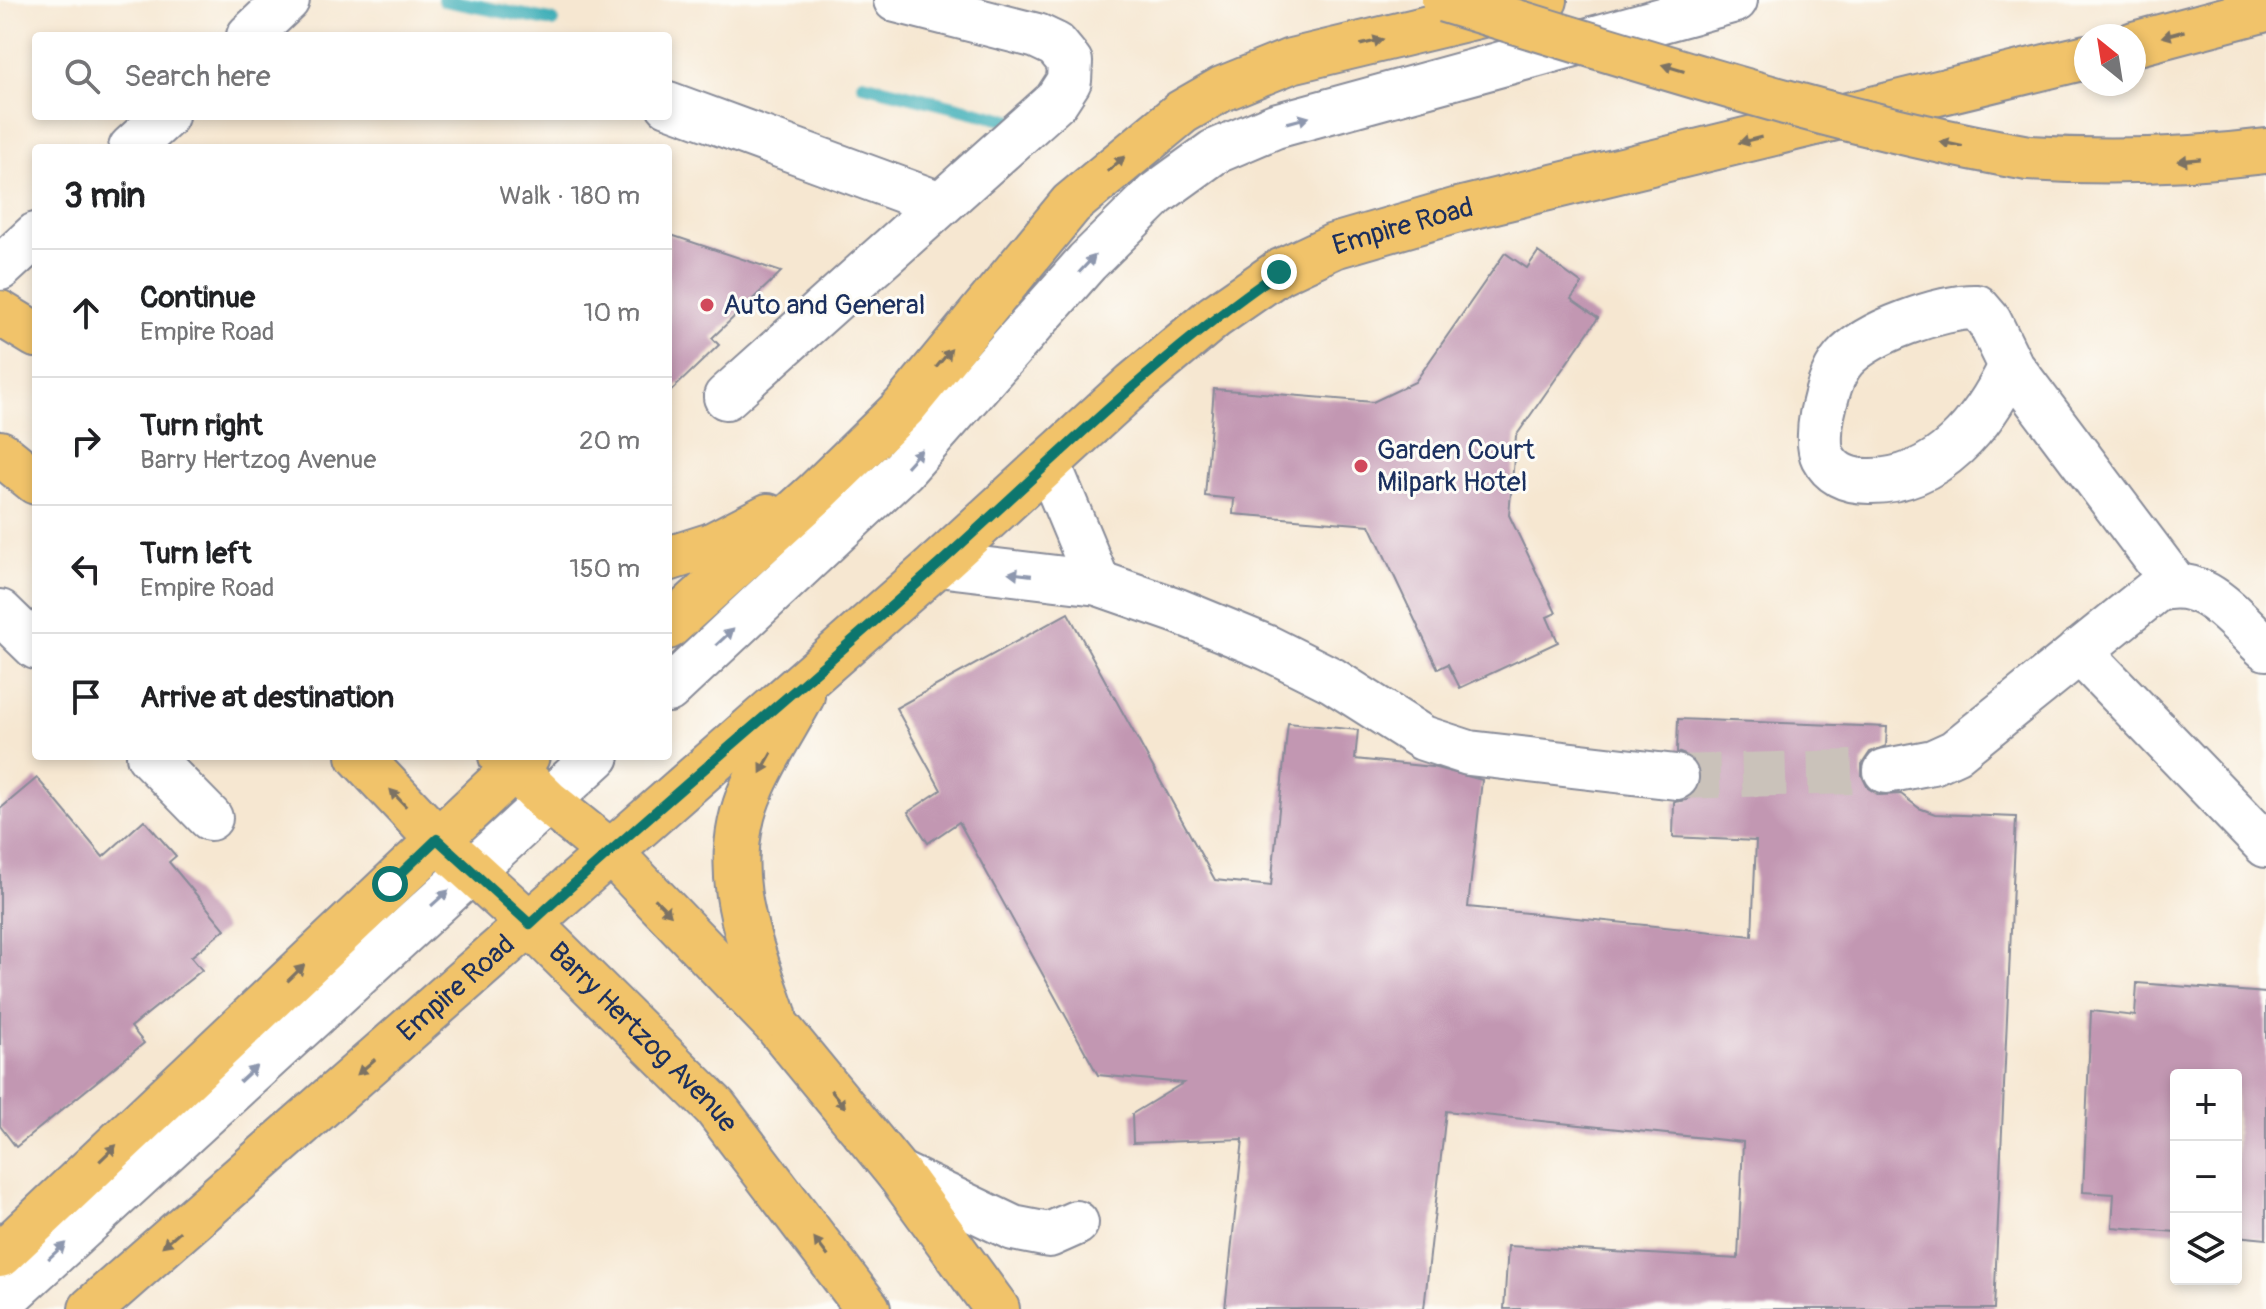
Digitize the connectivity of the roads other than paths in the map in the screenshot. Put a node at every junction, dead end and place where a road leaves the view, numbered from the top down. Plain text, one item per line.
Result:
1 (287, 0) edge
2 (896, 0) edge
3 (1444, 0) edge
4 (1545, 0) edge
5 (1735, 0) edge
6 (2266, 9) edge
7 (253, 32) edge
8 (2146, 41) edge
9 (2074, 60) edge
10 (672, 105) edge
11 (162, 120) edge
12 (135, 144) edge
13 (2266, 151) edge
14 (940, 204) junction
15 (32, 239) edge
16 (0, 268) edge
17 (0, 313) edge
18 (32, 333) edge
19 (2011, 366) junction
20 (726, 397) dead end
21 (0, 453) edge
22 (1048, 463) junction
23 (32, 479) edge
24 (817, 492) junction
25 (672, 558) edge
26 (938, 564) junction
27 (1098, 583) junction
28 (2174, 583) junction
29 (0, 612) edge
30 (672, 623) edge
31 (32, 643) edge
32 (2266, 648) edge
33 (2079, 651) junction
34 (817, 670) junction
35 (672, 686) edge
36 (153, 760) edge
37 (363, 760) edge
38 (514, 760) edge
39 (593, 760) edge
40 (1886, 771) tunnel mouth
41 (1676, 777) tunnel mouth
42 (548, 802) junction
43 (210, 818) dead end
44 (437, 839) junction
45 (2266, 845) edge
46 (609, 851) junction
47 (472, 869) junction
48 (530, 924) junction
49 (778, 1027) junction
50 (898, 1173) junction
51 (1076, 1223) dead end
52 (0, 1255) edge
53 (0, 1303) edge
54 (91, 1309) edge
55 (868, 1309) edge
56 (997, 1309) edge

1 - 7 street
2 - 14 street
13 -> 3 main road, bridge
24 -> 4 main road
35 -> 5 street
6 -> 8 main road
9 -> 22 main road, Empire Road
10 - 14 street
11 - 12 street
14 - 20 street
15 - 16 street
17 - 18 main road
19 - 19 street
19 - 28 street
21 - 23 main road
22 - 26 main road, Empire Road
22 - 27 street
24 - 25 main road
24 - 30 main road
27 -> 26 street
26 - 34 main road, Empire Road
27 - 41 street
28 - 32 street
28 - 33 street
29 - 31 street
33 - 40 street
33 - 45 street
34 - 46 main road, Empire Road
34 -> 49 main road
36 - 43 street
44 -> 37 main road, Barry Hertzog Avenue
38 - 42 main road
38 - 44 main road
39 - 42 street
42 - 46 main road
42 - 47 street
44 - 47 main road, Barry Hertzog Avenue
52 -> 44 main road
46 - 48 main road, Empire Road
46 -> 49 main road
47 - 48 main road, Barry Hertzog Avenue
53 -> 47 street
48 -> 54 main road, Empire Road
55 -> 48 main road, Barry Hertzog Avenue
49 -> 50 main road
50 - 51 street
50 - 56 main road

